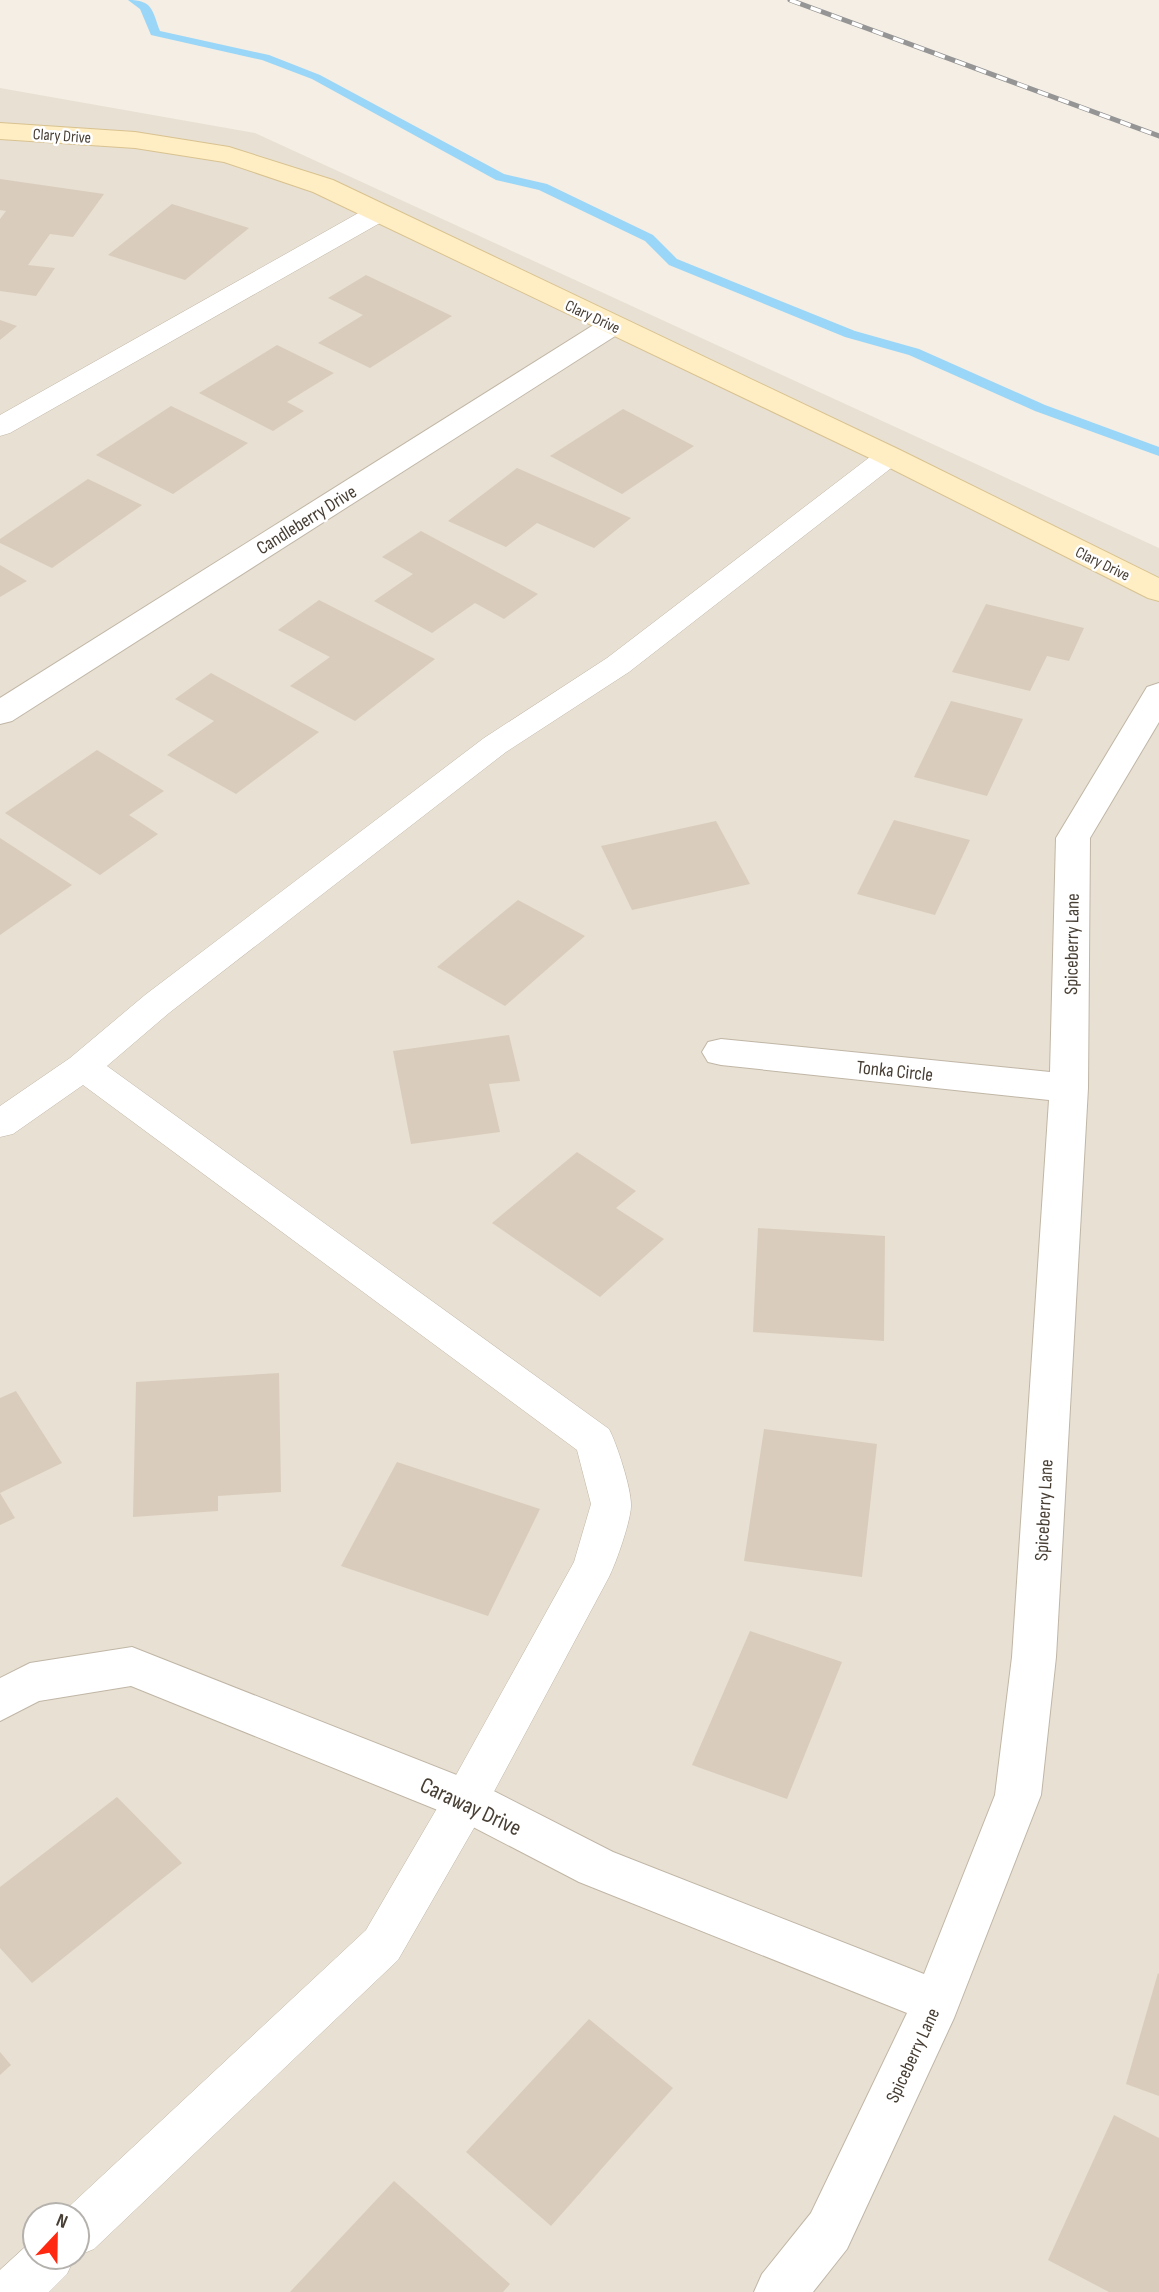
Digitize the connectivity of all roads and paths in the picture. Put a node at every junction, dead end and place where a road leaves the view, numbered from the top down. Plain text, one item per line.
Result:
1 (0, 131) edge
2 (378, 213) junction
3 (613, 325) junction
4 (0, 427) edge
5 (888, 456) junction
6 (1159, 591) edge
7 (1159, 694) edge
8 (0, 713) edge
9 (721, 1052) dead end
10 (83, 1068) junction
11 (1069, 1088) junction
12 (0, 1124) edge
13 (0, 1701) edge
14 (466, 1800) junction
15 (937, 2003) junction
16 (91, 2219) edge
17 (35, 2271) edge
18 (13, 2292) edge
19 (779, 2292) edge

1 - 2 street, Clary Drive
2 - 3 street, Clary Drive
2 - 4 lane
3 - 5 street, Clary Drive
3 - 8 street, Candleberry Drive
5 - 6 street, Clary Drive
5 - 10 lane
7 - 11 street, Spiceberry Lane
9 - 11 street, Tonka Circle
10 - 12 lane
10 - 14 lane
11 - 15 street, Spiceberry Lane
13 - 14 street, Caraway Drive
14 - 15 street, Caraway Drive
14 - 16 lane
15 - 19 street, Spiceberry Lane
17 - 18 lane

